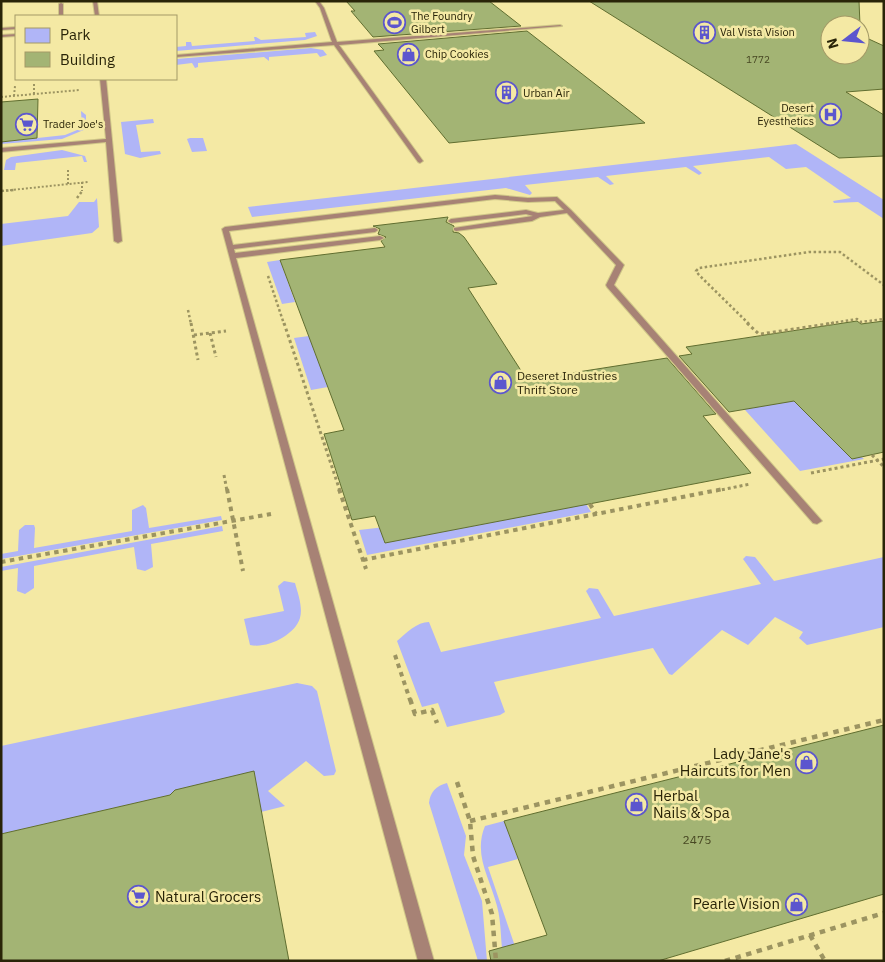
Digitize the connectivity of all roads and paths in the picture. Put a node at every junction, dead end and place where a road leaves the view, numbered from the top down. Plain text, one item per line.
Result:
1 (95, 1) edge
2 (317, 1) edge
3 (61, 4) dead end
4 (61, 15) edge
5 (97, 15) edge
6 (560, 26) dead end
7 (15, 28) edge
8 (1, 29) edge
9 (15, 35) edge
10 (1, 36) edge
11 (335, 43) junction
12 (178, 56) edge
13 (103, 80) edge
14 (34, 84) dead end
15 (15, 86) dead end
16 (86, 90) dead end
17 (34, 94) junction
18 (14, 96) junction
19 (1, 97) edge
20 (109, 140) junction
21 (1, 150) edge
22 (420, 160) dead end
23 (68, 170) dead end
24 (88, 180) dead end
25 (82, 182) junction
26 (68, 184) junction
27 (1, 191) edge
28 (77, 198) dead end
29 (569, 211) junction
30 (538, 215) junction
31 (450, 221) dead end
32 (456, 229) dead end
33 (375, 230) dead end
34 (380, 238) dead end
35 (118, 241) dead end
36 (231, 252) junction
37 (267, 272) dead end
38 (884, 285) edge
39 (188, 310) dead end
40 (884, 319) edge
41 (226, 331) dead end
42 (210, 333) junction
43 (194, 335) junction
44 (216, 357) dead end
45 (198, 360) dead end
46 (872, 455) dead end
47 (884, 459) edge
48 (877, 460) junction
49 (884, 467) edge
50 (805, 474) dead end
51 (224, 475) dead end
52 (757, 483) dead end
53 (590, 504) dead end
54 (271, 514) dead end
55 (596, 514) junction
56 (232, 520) junction
57 (816, 521) dead end
58 (363, 560) junction
59 (1, 562) edge
60 (366, 569) dead end
61 (243, 571) dead end
62 (395, 655) dead end
63 (884, 720) edge
64 (437, 723) dead end
65 (457, 782) dead end
66 (470, 821) junction
67 (884, 913) edge
68 (810, 936) junction
69 (426, 961) edge
70 (496, 961) edge
71 (725, 961) edge
72 (825, 961) edge

1 - 5 lane
2 - 11 lane
3 - 4 lane
6 - 11 lane
7 - 8 lane
9 - 10 lane
11 - 12 lane
11 - 22 lane
13 - 20 lane
14 - 17 path
15 - 18 path
16 - 17 path
17 - 18 path
18 - 19 path
20 - 21 lane
20 - 35 lane
23 - 26 path
24 - 25 path
25 - 26 path
25 - 28 path
26 - 27 path
29 - 30 lane
29 - 36 lane
29 - 57 lane
30 - 31 lane
30 - 32 lane
33 - 36 lane
34 - 36 lane
36 - 69 lane
37 - 58 path
38 - 40 path
39 - 43 path
41 - 42 path
42 - 43 path
42 - 44 path
43 - 45 path
46 - 48 path
47 - 48 path
48 - 49 path
48 - 50 path
51 - 56 path
52 - 55 path
53 - 55 path
54 - 56 path
55 - 58 path
56 - 59 path
56 - 61 path
58 - 60 path
62 - 64 path
63 - 66 path
65 - 66 path
66 - 70 path
67 - 68 path
68 - 71 path
68 - 72 path

